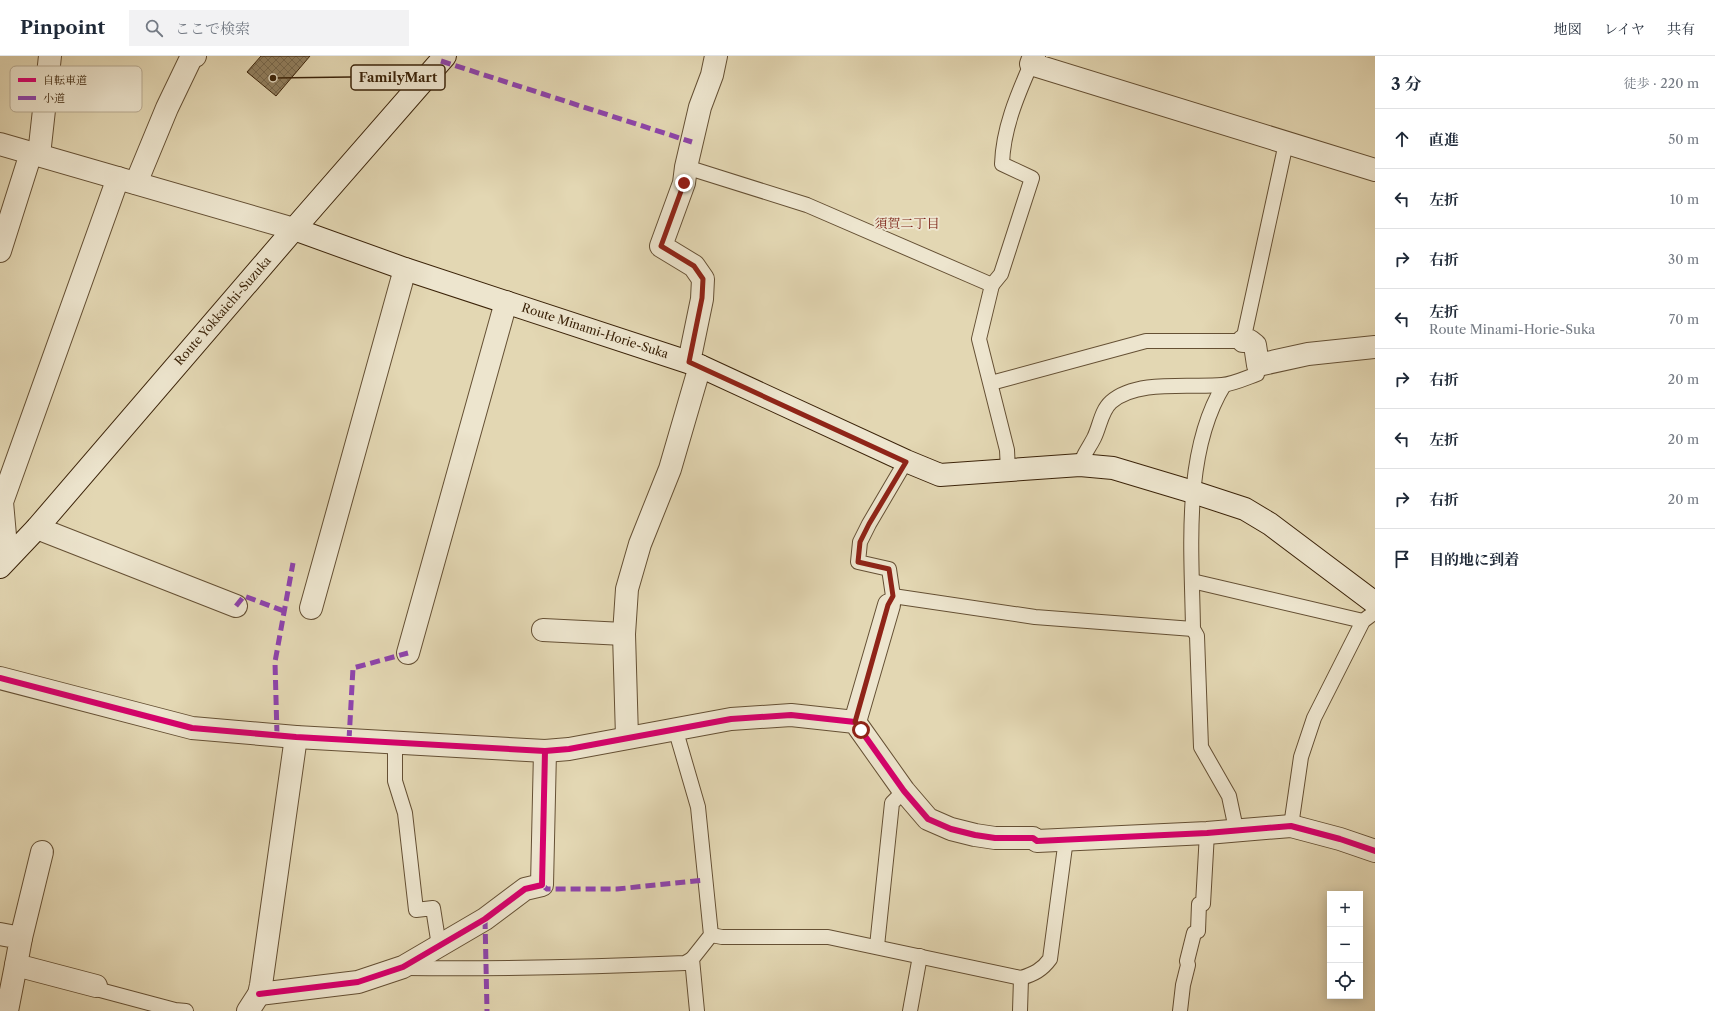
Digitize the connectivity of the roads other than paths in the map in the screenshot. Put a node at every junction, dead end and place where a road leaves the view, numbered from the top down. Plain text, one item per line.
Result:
1 (50, 56) edge
2 (195, 56) edge
3 (445, 56) edge
4 (716, 56) edge
5 (1032, 60) edge
6 (48, 66) edge
7 (41, 112) edge
8 (1286, 143) junction
9 (0, 144) edge
10 (35, 154) junction
11 (686, 167) junction
12 (1375, 170) edge
13 (127, 181) junction
14 (294, 229) junction
15 (0, 251) edge
16 (405, 269) junction
17 (992, 285) junction
18 (506, 302) junction
19 (1243, 341) junction
20 (1375, 347) edge
21 (695, 364) junction
22 (1258, 365) junction
23 (991, 383) junction
24 (1224, 385) junction
25 (906, 462) junction
26 (1080, 465) junction
27 (1008, 471) junction
28 (1193, 492) junction
29 (37, 528) junction
30 (4, 562) edge
31 (1192, 581) junction
32 (891, 600) junction
33 (1375, 603) edge
34 (236, 606) dead end
35 (311, 608) dead end
36 (1375, 612) edge
37 (1363, 621) junction
38 (1193, 629) junction
39 (543, 630) dead end
40 (624, 634) junction
41 (408, 653) dead end
42 (0, 678) edge
43 (855, 722) junction
44 (675, 728) junction
45 (628, 737) junction
46 (296, 738) junction
47 (395, 742) junction
48 (545, 751) junction
49 (904, 791) junction
50 (1291, 826) junction
51 (1236, 830) junction
52 (1207, 833) junction
53 (1066, 839) junction
54 (1375, 851) edge
55 (42, 852) dead end
56 (0, 934) edge
57 (711, 935) junction
58 (21, 938) junction
59 (439, 946) junction
60 (877, 946) junction
61 (920, 956) junction
62 (692, 959) junction
63 (16, 965) junction
64 (403, 968) junction
65 (1021, 978) junction
66 (96, 986) joint
67 (253, 1002) edge
68 (7, 1011) edge
69 (186, 1011) edge
70 (697, 1011) edge
71 (910, 1011) edge
72 (1020, 1011) edge
73 (1180, 1011) edge

1 - 6 street
2 - 13 street
3 - 14 street, Route Yokkaichi-Suzuka
4 - 11 street
5 - 8 street
5 - 17 lane
7 - 10 street
8 - 12 street
8 - 19 lane
9 - 10 street, Route Minami-Horie-Suka
10 - 13 street, Route Minami-Horie-Suka
10 - 15 street
11 - 17 lane
11 - 21 street
13 - 14 street, Route Minami-Horie-Suka
13 - 30 street
14 - 16 street, Route Minami-Horie-Suka
14 - 29 street, Route Yokkaichi-Suzuka
16 - 18 street, Route Minami-Horie-Suka
16 - 35 street
17 - 23 lane
18 - 21 street, Route Minami-Horie-Suka
18 - 41 street
19 - 22 street
19 - 23 lane
20 - 22 street
21 - 25 street, Route Minami-Horie-Suka
21 - 40 street
22 - 24 lane
23 - 27 lane
24 - 26 lane
24 - 28 lane
25 - 27 street, Route Minami-Horie-Suka
25 - 32 lane
26 - 27 street, Route Minami-Horie-Suka
26 - 28 street, Route Minami-Horie-Suka
28 - 31 lane
28 - 33 street, Route Minami-Horie-Suka
29 - 30 street, Route Yokkaichi-Suzuka
29 - 34 street
31 - 37 lane
31 - 38 lane
32 - 38 lane
32 - 43 street
36 - 37 lane
37 - 50 lane
38 - 51 lane
39 - 40 street
40 - 45 street
42 - 46 street
43 - 44 street
43 - 49 street
44 - 45 street
44 - 57 lane
45 - 48 street
46 - 47 street
46 - 67 street
47 - 48 street
47 - 59 lane
48 - 59 street
49 - 53 street
49 - 60 lane
50 - 51 street
50 - 54 street
51 - 52 street
52 - 53 street
52 - 73 lane
53 - 65 lane
55 - 58 street
56 - 58 street
57 - 60 lane
57 - 62 lane
58 - 63 street
59 - 64 street
60 - 61 lane
61 - 65 lane
61 - 71 lane
62 - 64 lane
62 - 70 lane
63 - 66 street
63 - 68 street
64 - 67 street
65 - 72 lane
66 - 69 lane

